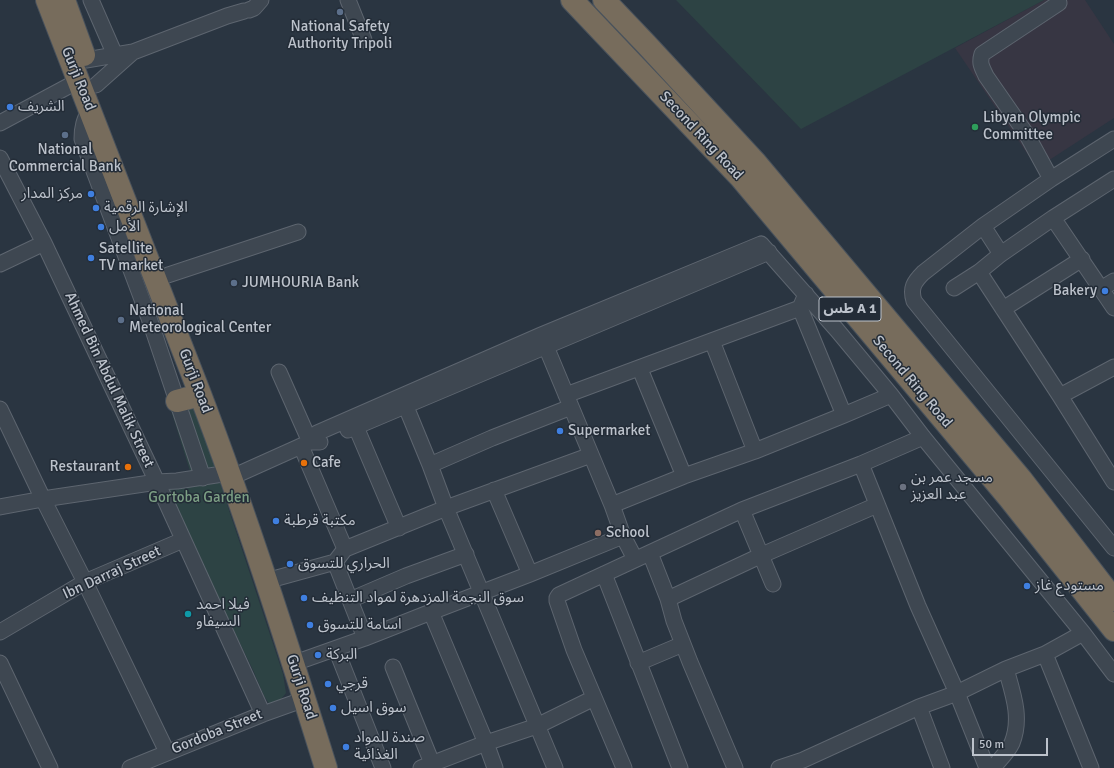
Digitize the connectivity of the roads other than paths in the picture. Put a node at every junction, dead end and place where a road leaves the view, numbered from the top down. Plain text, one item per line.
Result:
1 (47, 0) edge
2 (64, 0) edge
3 (92, 0) edge
4 (261, 0) edge
5 (348, 0) edge
6 (572, 0) edge
7 (604, 0) edge
8 (1059, 3) dead end
9 (364, 40) dead end
10 (133, 52) junction
11 (115, 55) junction
12 (86, 60) junction
13 (87, 83) junction
14 (90, 109) junction
15 (0, 123) edge
16 (1114, 139) edge
17 (0, 158) edge
18 (1051, 179) junction
19 (1114, 179) edge
20 (1053, 218) junction
21 (982, 226) junction
22 (298, 232) dead end
23 (44, 243) junction
24 (1001, 254) junction
25 (1082, 259) junction
26 (0, 264) edge
27 (979, 272) junction
28 (168, 275) junction
29 (1108, 285) edge
30 (954, 288) dead end
31 (806, 294) junction
32 (800, 308) junction
33 (1114, 308) edge
34 (1003, 309) junction
35 (544, 341) junction
36 (712, 341) junction
37 (1114, 367) edge
38 (640, 368) junction
39 (279, 372) dead end
40 (891, 394) junction
41 (200, 395) junction
42 (1060, 396) junction
43 (177, 401) junction
44 (404, 401) junction
45 (569, 401) junction
46 (0, 410) edge
47 (844, 415) junction
48 (356, 427) junction
49 (923, 437) junction
50 (305, 444) junction
51 (755, 451) junction
52 (591, 455) junction
53 (861, 464) junction
54 (430, 465) junction
55 (235, 473) junction
56 (684, 476) junction
57 (203, 478) junction
58 (157, 482) junction
59 (1114, 482) edge
60 (494, 490) junction
61 (43, 499) junction
62 (612, 505) junction
63 (877, 505) junction
64 (0, 507) edge
65 (446, 508) junction
66 (742, 510) junction
67 (399, 528) junction
68 (623, 536) junction
69 (183, 540) junction
70 (1114, 548) edge
71 (345, 549) junction
72 (650, 553) junction
73 (466, 554) junction
74 (762, 555) junction
75 (635, 559) junction
76 (335, 562) junction
77 (530, 574) junction
78 (604, 574) junction
79 (277, 578) junction
80 (85, 582) junction
81 (773, 584) dead end
82 (482, 592) junction
83 (668, 599) junction
84 (350, 600) junction
85 (1114, 600) edge
86 (431, 612) junction
87 (1114, 630) edge
88 (0, 632) edge
89 (1083, 633) junction
90 (365, 638) junction
91 (683, 644) junction
92 (336, 649) junction
93 (1045, 654) junction
94 (303, 660) junction
95 (0, 663) edge
96 (638, 663) junction
97 (393, 667) dead end
98 (1006, 669) junction
99 (1114, 674) edge
100 (957, 693) junction
101 (594, 698) junction
102 (305, 699) junction
103 (919, 707) junction
104 (263, 714) junction
105 (537, 726) junction
106 (486, 743) junction
107 (167, 752) junction
108 (805, 764) edge
109 (429, 767) edge
110 (50, 768) edge
111 (130, 768) edge
112 (326, 768) edge
113 (338, 768) edge
114 (383, 768) edge
115 (495, 768) edge
116 (555, 768) edge
117 (624, 768) edge
118 (680, 768) edge
119 (735, 768) edge
120 (778, 768) edge
121 (942, 768) edge
122 (987, 768) edge
123 (993, 768) edge
124 (1091, 768) edge

1 - 13 highway, Gurji Road
2 - 12 highway, Gurji Road
3 - 11 street
4 - 10 street
5 - 9 street
6 - 87 highway, Second Ring Road / طس A 1
7 - 85 highway, Second Ring Road / طس A 1
8 - 18 street
10 - 11 street
10 - 13 street
11 - 12 street
12 - 13 highway, Gurji Road
13 - 14 highway, Gurji Road
13 - 15 street
13 - 28 highway, Gurji Road
14 - 41 highway, Gurji Road
14 - 43 street
16 - 18 street
17 - 23 street, Ahmed Bin Abdul Malik Street
18 - 21 street
19 - 20 street
20 - 24 street
20 - 25 street
21 - 24 street
21 - 70 street
22 - 28 street
23 - 26 street
23 - 58 street, Ahmed Bin Abdul Malik Street
24 - 27 street
25 - 29 street
25 - 34 street
27 - 30 street
27 - 34 street
28 - 55 highway, Gurji Road
29 - 33 street
31 - 32 street
31 - 35 street
31 - 40 street
32 - 36 street
32 - 47 street
34 - 42 street
35 - 44 street
35 - 45 street
36 - 38 street
36 - 51 street
37 - 42 street
38 - 45 street
38 - 56 street
39 - 50 street
40 - 47 street
40 - 49 street
41 - 43 highway
41 - 55 highway, Gurji Road
42 - 59 street
43 - 57 street
44 - 48 street
44 - 50 street
44 - 54 street
45 - 52 street
45 - 54 street
46 - 61 street
47 - 51 street
48 - 50 street
48 - 67 street
49 - 53 street
49 - 89 street
50 - 55 street
50 - 71 street
51 - 56 street
52 - 60 street
52 - 62 street
53 - 63 street
53 - 66 street
54 - 65 street
55 - 57 street
55 - 79 highway, Gurji Road
55 - 102 highway, Gurji Road
56 - 62 street
57 - 58 street
58 - 61 street
58 - 69 street, Ahmed Bin Abdul Malik Street
60 - 65 street
60 - 77 street
61 - 64 street
61 - 80 street
62 - 68 street
63 - 74 street
63 - 100 street
65 - 67 street
65 - 73 street
66 - 72 street
66 - 74 street
67 - 71 street
68 - 75 street
68 - 77 street
69 - 80 street, Ibn Darraj Street
69 - 104 street, Ahmed Bin Abdul Malik Street
71 - 76 street
72 - 75 street
72 - 83 street
73 - 82 street
73 - 84 street
74 - 81 street
74 - 83 street
75 - 78 street
76 - 79 street
76 - 84 street
77 - 82 street
78 - 96 street
78 - 101 street
79 - 94 highway, Gurji Road
80 - 88 street, Ibn Darraj Street
80 - 107 street
82 - 86 street
82 - 105 street
83 - 91 street
84 - 90 street
86 - 90 street
86 - 106 street
89 - 93 street
89 - 99 street
90 - 92 street
91 - 96 street
91 - 119 street
92 - 94 street
92 - 114 street
93 - 98 street
93 - 124 street
94 - 113 highway, Gurji Road
95 - 110 street
96 - 118 street
97 - 109 street
98 - 100 street
98 - 123 street
100 - 103 street
100 - 122 street
101 - 105 street
101 - 117 street
102 - 104 street, Gordoba Street
102 - 112 highway, Gurji Road
103 - 108 street
103 - 121 street
104 - 107 street, Gordoba Street
105 - 106 street
105 - 116 street
106 - 109 street
106 - 115 street
107 - 111 street, Gordoba Street
108 - 120 street

